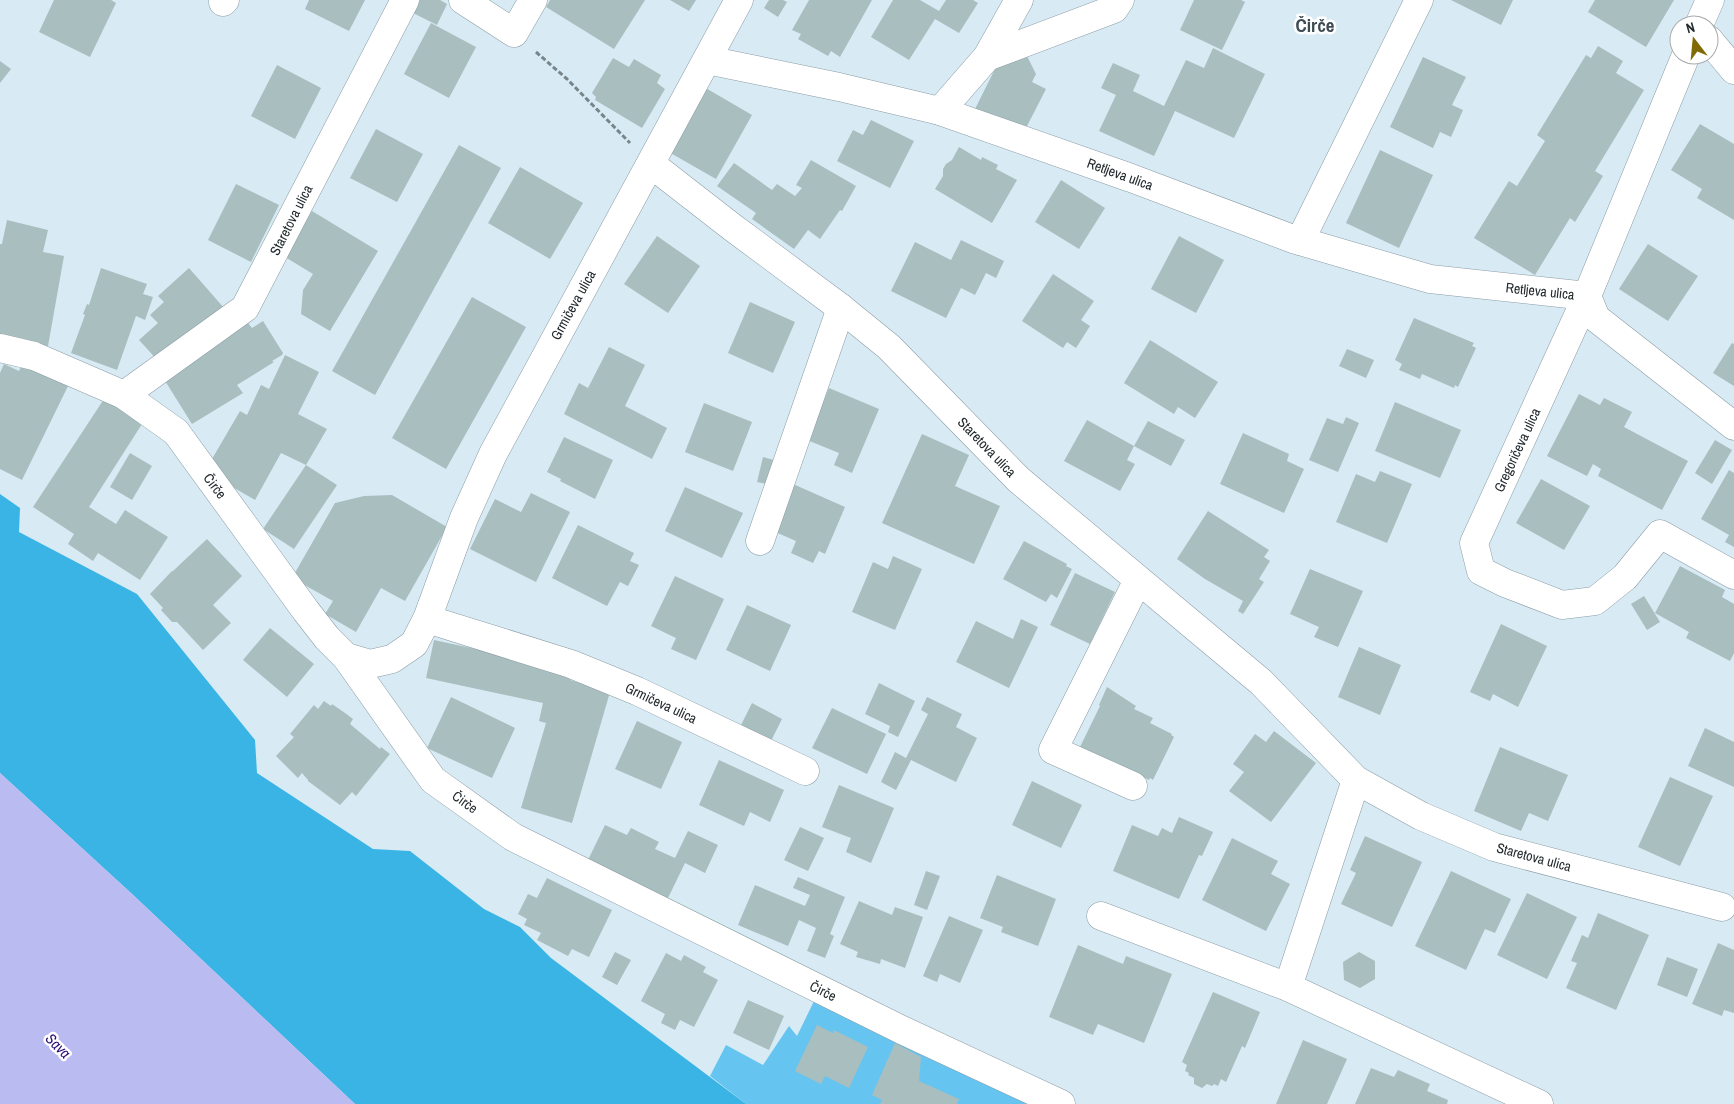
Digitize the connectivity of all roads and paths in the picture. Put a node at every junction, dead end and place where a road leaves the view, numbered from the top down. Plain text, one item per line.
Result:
1 (405, 0) edge
2 (464, 0) edge
3 (533, 0) edge
4 (739, 0) edge
5 (1019, 0) edge
6 (1120, 0) edge
7 (1419, 0) edge
8 (1710, 0) edge
9 (1703, 15) edge
10 (514, 33) junction
11 (1719, 52) edge
12 (987, 57) junction
13 (707, 60) junction
14 (1682, 65) edge
15 (1734, 70) edge
16 (940, 111) junction
17 (651, 164) junction
18 (1300, 241) junction
19 (1587, 296) junction
20 (841, 308) junction
21 (0, 348) edge
22 (124, 395) junction
23 (1734, 426) edge
24 (760, 541) dead end
25 (1734, 575) edge
26 (1138, 580) junction
27 (427, 619) junction
28 (346, 657) junction
29 (805, 771) dead end
30 (1356, 780) junction
31 (1133, 786) dead end
32 (1722, 907) dead end
33 (1101, 916) dead end
34 (1288, 987) junction
35 (1061, 1104) edge
36 (1539, 1104) edge

1 - 22 street, Staretova ulica
2 - 10 street
3 - 10 street
4 - 13 street, Grmičeva ulica
5 - 12 street
6 - 12 street
7 - 18 street
8 - 9 street
10 - 17 path
11 - 15 street
12 - 16 street
13 - 16 street, Retljeva ulica
13 - 17 street, Grmičeva ulica
14 - 19 street, Gregoričeva ulica
16 - 18 street, Retljeva ulica
17 - 20 street, Staretova ulica
17 - 27 street, Grmičeva ulica
18 - 19 street, Retljeva ulica
19 - 23 street, Retljeva ulica
19 - 25 street, Gregoričeva ulica
20 - 24 street
20 - 26 street, Staretova ulica
21 - 22 street, Čirče
22 - 28 street, Čirče
26 - 30 street, Staretova ulica
26 - 31 street
27 - 28 street, Grmičeva ulica
27 - 29 street, Grmičeva ulica
28 - 35 street, Čirče
30 - 32 street, Staretova ulica
30 - 34 street
33 - 34 street
34 - 36 street

